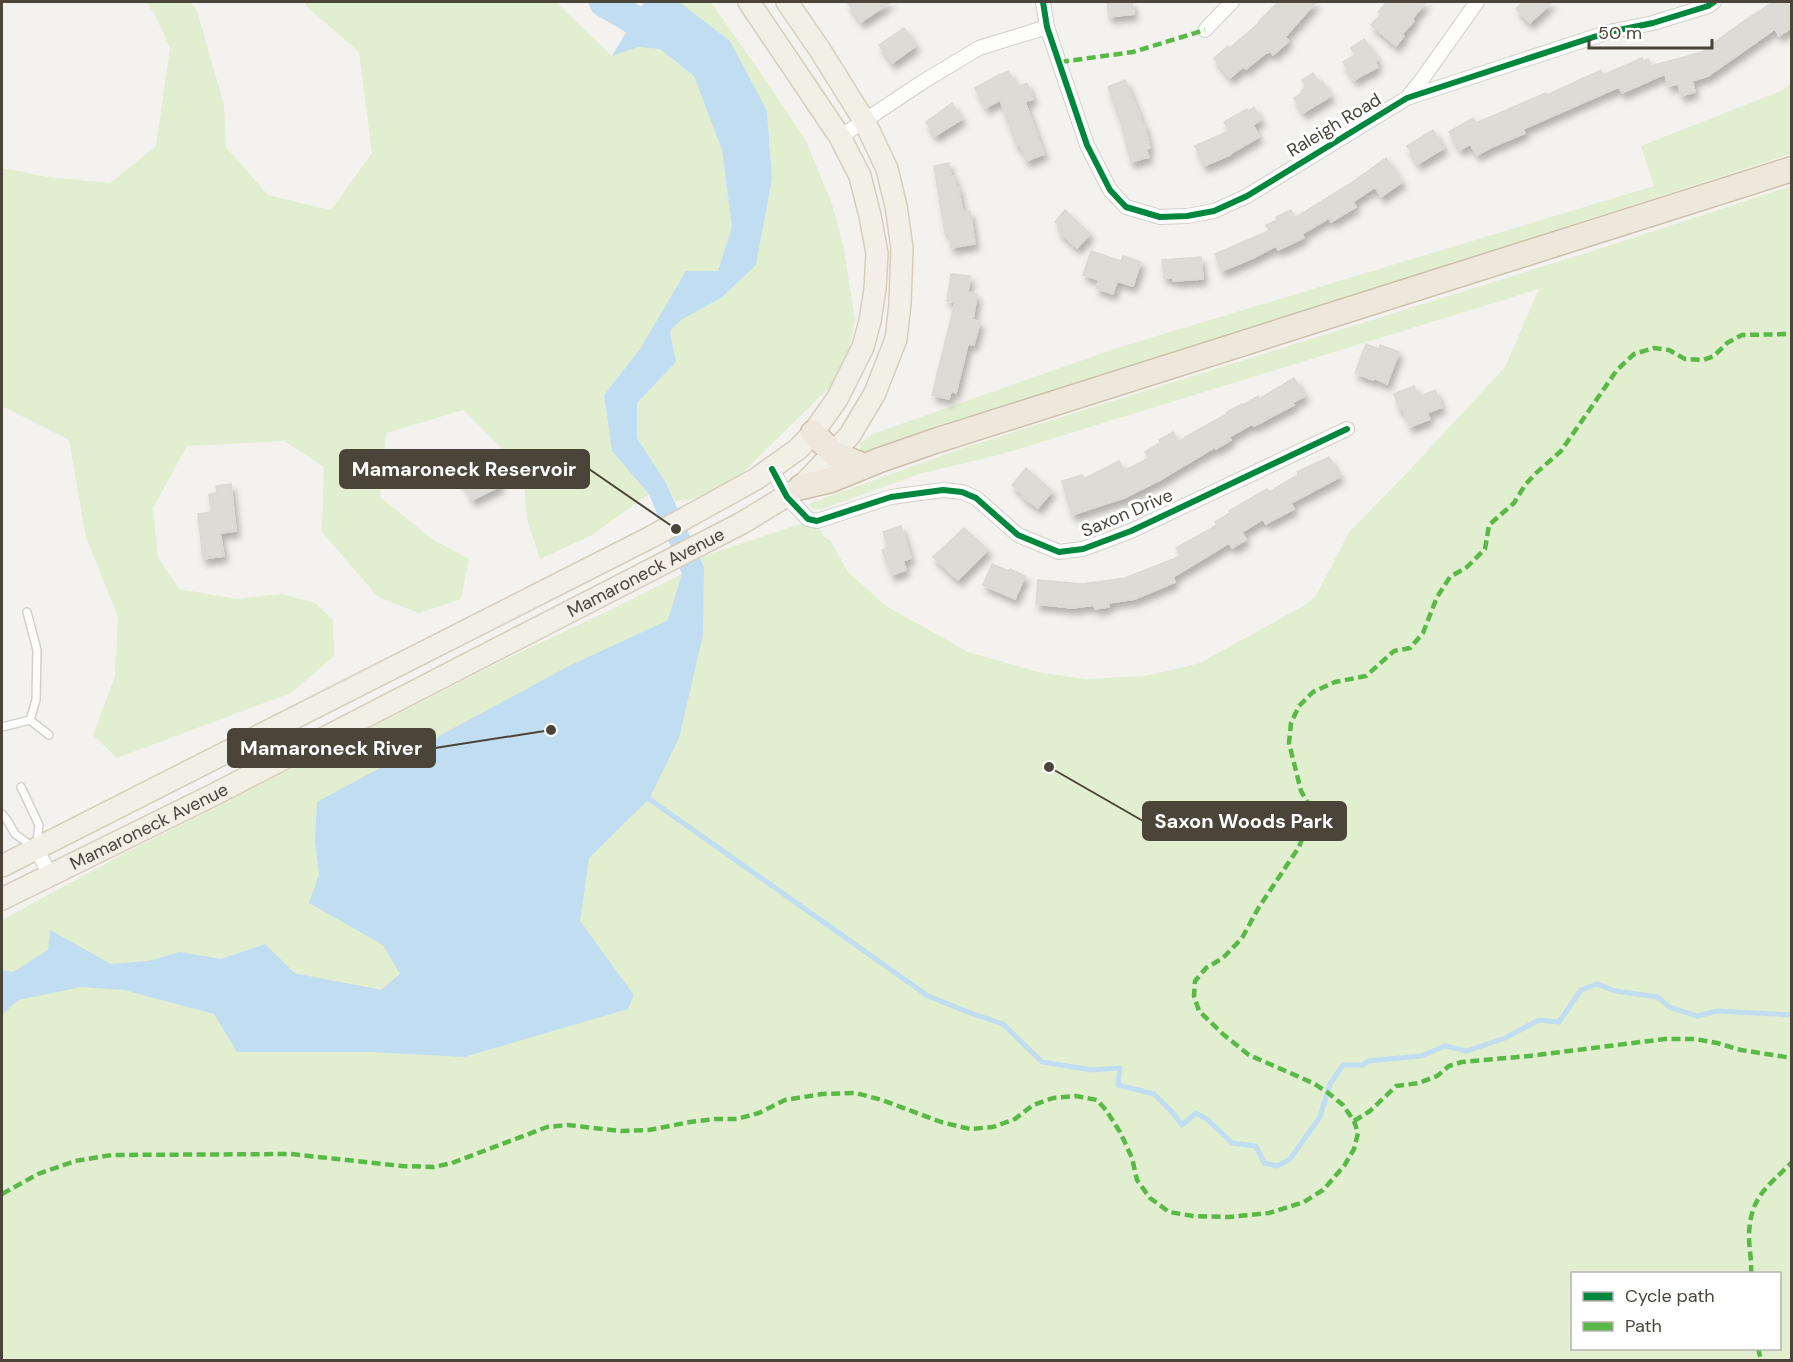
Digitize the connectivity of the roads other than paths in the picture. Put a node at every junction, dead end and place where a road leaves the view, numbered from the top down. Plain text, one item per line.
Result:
1 (749, 2) edge
2 (787, 2) edge
3 (1043, 2) edge
4 (1232, 2) edge
5 (1477, 2) edge
6 (1714, 2) edge
7 (1047, 27) junction
8 (1205, 30) dead end
9 (1407, 98) junction
10 (865, 122) junction
11 (840, 137) junction
12 (1791, 169) edge
13 (1347, 429) dead end
14 (813, 433) junction
15 (833, 453) junction
16 (864, 466) junction
17 (772, 469) junction
18 (794, 492) junction
19 (27, 612) dead end
20 (30, 720) junction
21 (2, 728) edge
22 (49, 735) dead end
23 (21, 787) dead end
24 (2, 814) edge
25 (36, 849) junction
26 (2, 866) edge
27 (51, 876) junction
28 (2, 899) edge

1 - 11 main road, Mamaroneck Avenue
2 - 10 main road, Mamaroneck Avenue
3 - 7 street, Raleigh Road
4 - 8 street
5 - 9 street
6 - 9 street, Raleigh Road
7 - 9 street, Raleigh Road
7 - 10 street
10 - 11 street
10 - 15 main road, Mamaroneck Avenue
11 - 14 main road, Mamaroneck Avenue
12 - 16 highway
13 - 18 street, Saxon Drive
14 - 15 highway
14 - 17 main road, Mamaroneck Avenue
15 - 16 highway
15 - 18 main road, Mamaroneck Avenue
16 - 18 highway
17 - 18 street, Saxon Drive
17 - 25 main road, Mamaroneck Avenue
18 - 27 main road, Mamaroneck Avenue
19 - 20 lane
20 - 21 lane
20 - 22 lane
23 - 25 lane
24 - 25 lane
25 - 26 main road, Mamaroneck Avenue
25 - 27 street
27 - 28 main road, Mamaroneck Avenue

